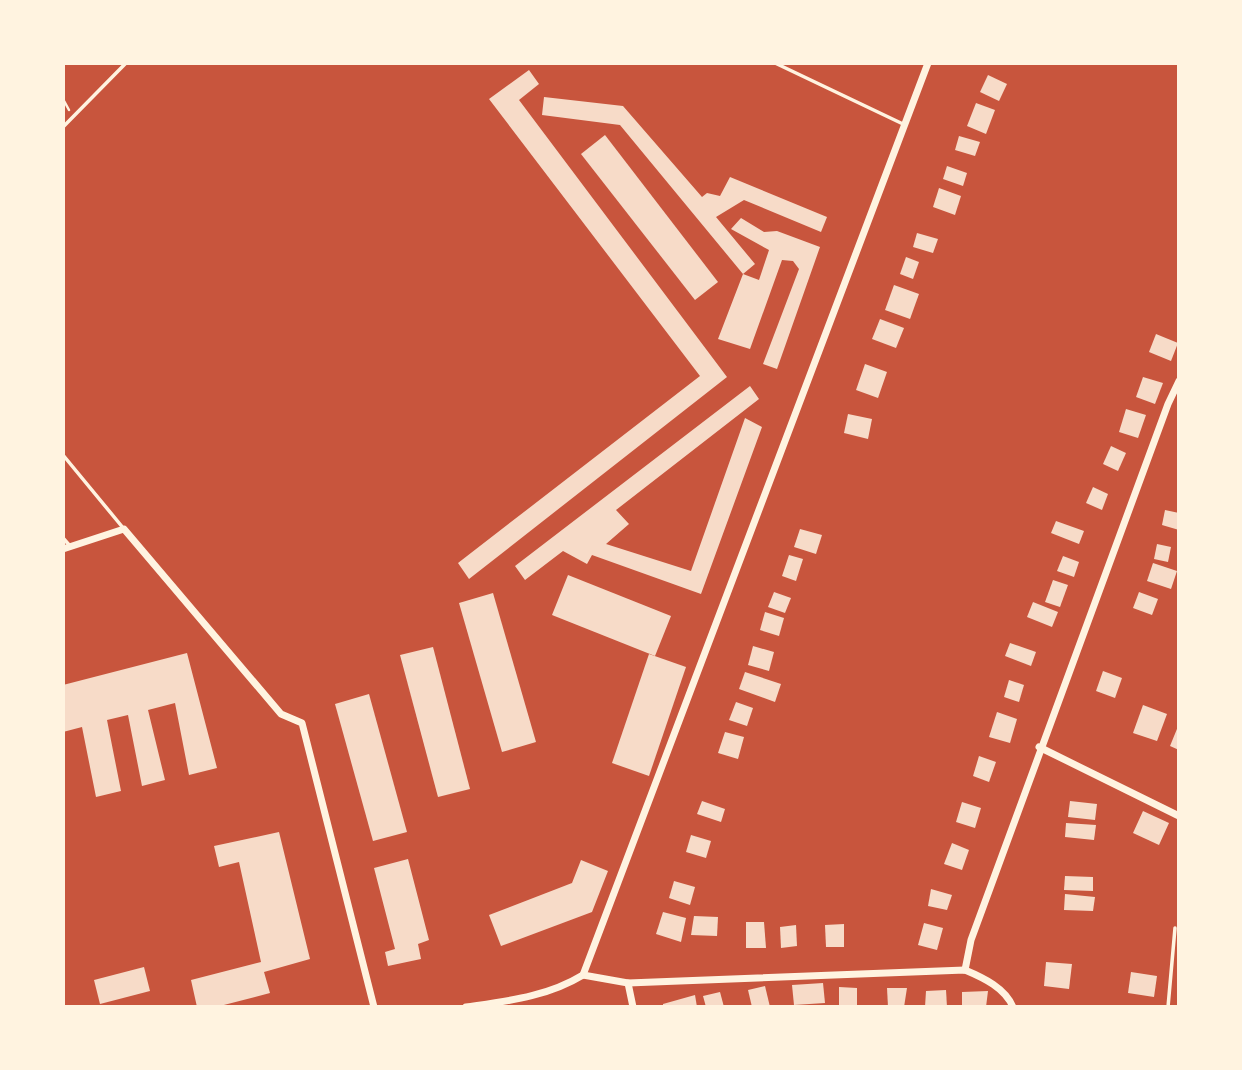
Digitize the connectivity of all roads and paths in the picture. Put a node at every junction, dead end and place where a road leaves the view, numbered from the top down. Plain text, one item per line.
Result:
1 (126, 63) edge
2 (775, 63) edge
3 (928, 63) edge
4 (903, 124) junction
5 (63, 127) edge
6 (1179, 382) edge
7 (63, 455) edge
8 (124, 529) junction
9 (63, 538) edge
10 (66, 547) edge
11 (1040, 747) junction
12 (1179, 816) edge
13 (1175, 928) dead end
14 (965, 970) junction
15 (583, 975) junction
16 (628, 983) junction
17 (374, 1007) edge
18 (466, 1007) edge
19 (633, 1007) edge
20 (1013, 1007) edge
21 (1168, 1007) edge

1 - 5 lane
2 - 4 lane
3 - 4 street
4 - 15 street
6 - 11 street
7 - 8 lane
8 - 10 street
8 - 17 street
9 - 10 lane
11 - 12 street
11 - 14 street
13 - 21 lane
14 - 16 street
14 - 20 street
15 - 16 street
15 - 18 street
16 - 19 street

